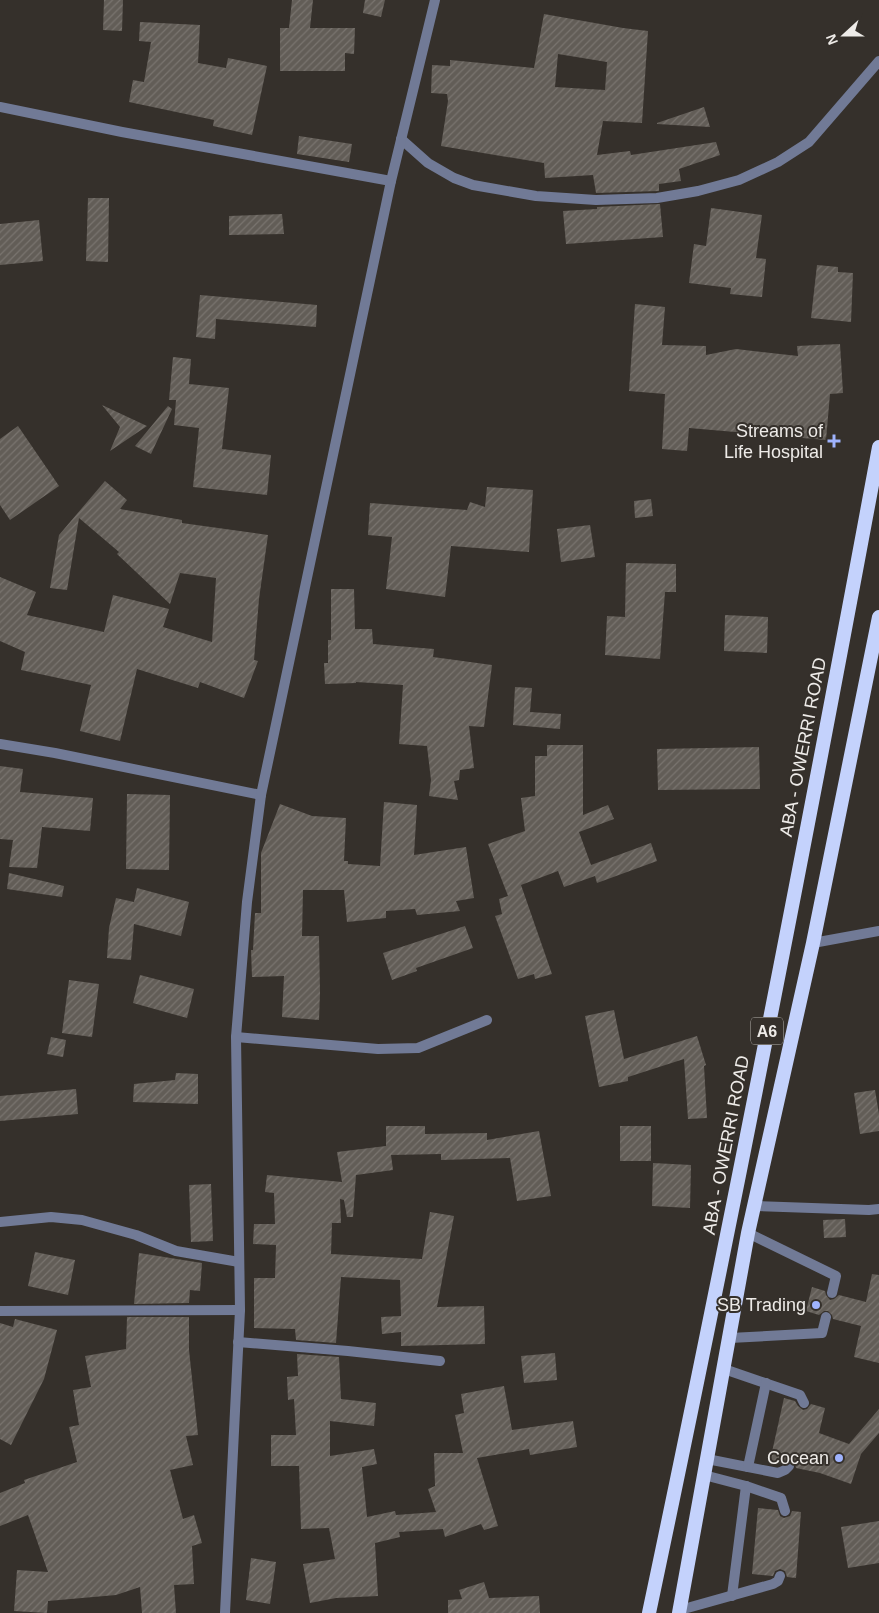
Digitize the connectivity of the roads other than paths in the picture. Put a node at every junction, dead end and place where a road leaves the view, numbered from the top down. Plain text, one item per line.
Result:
1 (435, 0) edge
2 (879, 61) edge
3 (0, 107) edge
4 (402, 139) junction
5 (392, 181) junction
6 (879, 447) edge
7 (879, 617) edge
8 (0, 744) edge
9 (261, 795) junction
10 (879, 931) edge
11 (813, 943) junction
12 (487, 1020) dead end
13 (236, 1037) junction
14 (754, 1206) junction
15 (879, 1209) edge
16 (0, 1222) edge
17 (748, 1233) junction
18 (239, 1262) junction
19 (832, 1293) dead end
20 (240, 1310) junction
21 (0, 1311) edge
22 (826, 1317) dead end
23 (730, 1338) junction
24 (238, 1342) junction
25 (440, 1361) dead end
26 (724, 1368) junction
27 (766, 1383) junction
28 (804, 1403) dead end
29 (707, 1459) junction
30 (789, 1466) dead end
31 (748, 1467) junction
32 (704, 1475) junction
33 (746, 1486) junction
34 (785, 1511) dead end
35 (780, 1576) dead end
36 (732, 1596) junction
37 (679, 1611) edge
38 (224, 1613) edge
39 (650, 1613) edge

1 - 4 street
2 - 4 street
3 - 5 street
4 - 5 street
5 - 9 street
6 - 39 highway, ABA - OWERRI ROAD / A6
7 - 11 highway, A6
8 - 9 street
9 - 13 street
10 - 11 street
11 - 14 highway, A6
12 - 13 street
13 - 18 street
14 - 15 street
14 - 17 highway, A6
16 - 18 street
17 - 19 street
17 - 23 highway, A6
18 - 20 street
20 - 21 street
20 - 24 street
22 - 23 street
23 - 26 highway, A6
24 - 25 street
24 - 38 street
26 - 27 street
26 - 29 highway, A6
27 - 28 street
27 - 31 street
29 - 31 street
29 - 32 highway, A6
30 - 31 street
32 - 33 street
32 - 37 highway, A6
33 - 34 street
33 - 36 street
35 - 36 street
36 - 37 street

